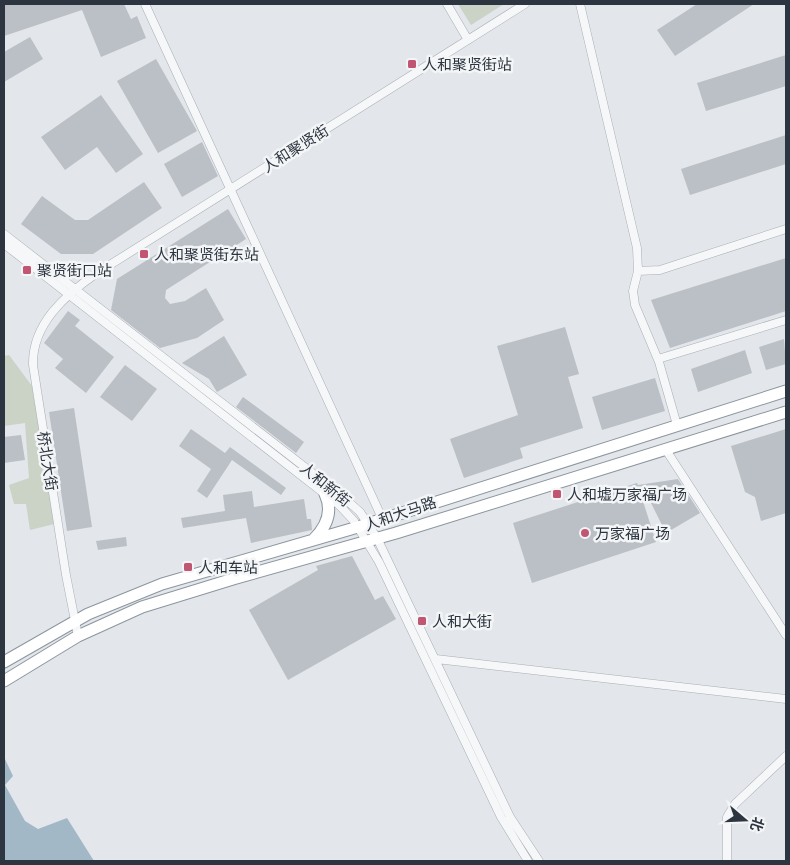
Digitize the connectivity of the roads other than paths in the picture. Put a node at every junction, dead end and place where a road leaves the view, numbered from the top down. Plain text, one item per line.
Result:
1 (145, 4) edge
2 (447, 4) edge
3 (524, 4) edge
4 (580, 4) edge
5 (468, 40) junction
6 (230, 188) junction
7 (786, 229) edge
8 (4, 234) edge
9 (4, 244) edge
10 (638, 272) junction
11 (75, 289) junction
12 (68, 296) junction
13 (786, 320) edge
14 (658, 359) junction
15 (786, 391) edge
16 (786, 412) edge
17 (677, 425) junction
18 (666, 450) junction
19 (474, 488) junction
20 (325, 494) junction
21 (481, 507) junction
22 (382, 518) junction
23 (363, 525) junction
24 (371, 539) junction
25 (313, 540) junction
26 (75, 620) junction
27 (78, 636) junction
28 (786, 636) edge
29 (436, 659) junction
30 (4, 662) edge
31 (4, 681) edge
32 (786, 699) edge
33 (786, 756) edge
34 (528, 861) edge
35 (539, 861) edge
36 (727, 861) edge

1 - 6 street
2 - 5 street
3 - 5 street, 人和聚贤街
4 - 10 street
5 - 6 street, 人和聚贤街
6 - 11 street, 人和聚贤街
6 - 22 street
7 - 10 street
8 - 11 street, 人和新街
9 - 12 street, 人和新街
10 - 14 street
11 - 12 street, 人和聚贤街
11 - 23 street, 人和新街
12 - 20 street, 人和新街
12 - 26 street, 桥北大街
13 - 14 street
14 - 17 street
15 - 17 highway, 人和大马路
16 - 18 highway, 人和大马路
17 - 19 highway, 人和大马路
18 - 21 highway, 人和大马路
18 - 28 street
19 - 21 highway
19 - 22 highway, 人和大马路
20 - 23 street, 人和新街
20 - 25 highway
21 - 24 highway, 人和大马路
22 - 23 highway, 人和大马路
23 - 24 street, 人和新街
23 - 25 highway, 人和大马路
24 - 27 highway, 人和大马路
24 - 29 street, 人和新街
24 - 34 street, 人和新街
25 - 26 highway, 人和大马路
26 - 27 street, 桥北大街
26 - 30 highway, 人和大马路
27 - 31 highway, 人和大马路
29 - 32 street
29 - 35 street, 人和新街
33 - 36 street

